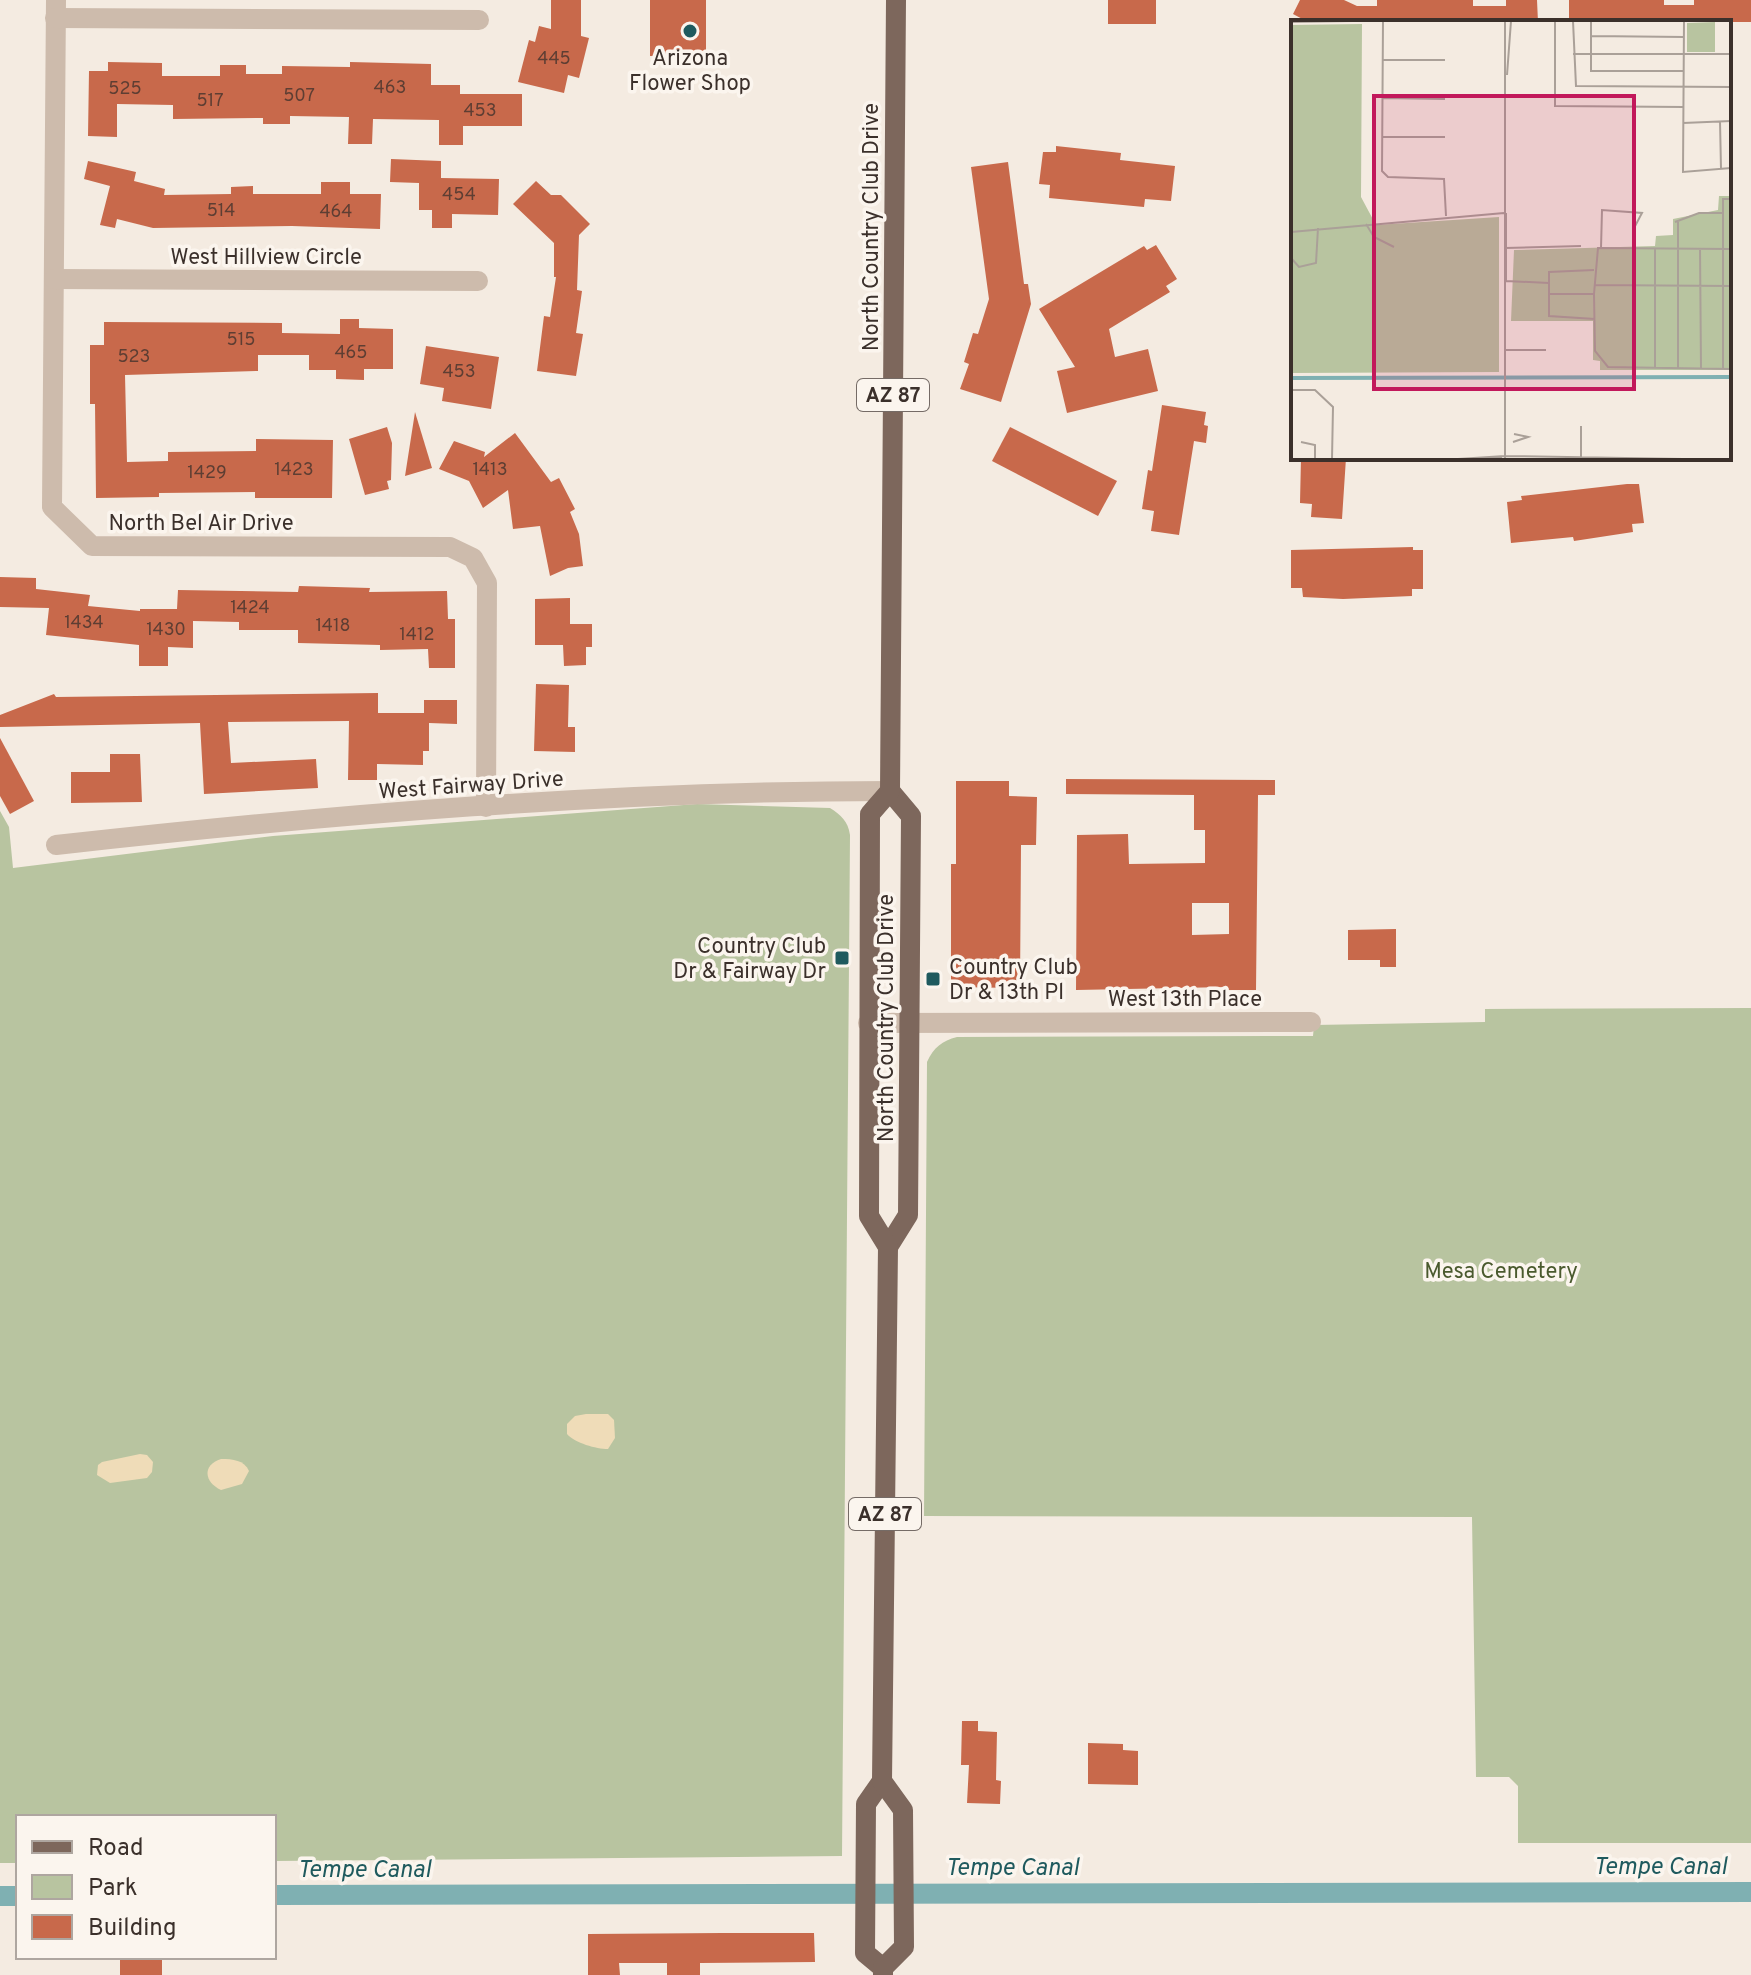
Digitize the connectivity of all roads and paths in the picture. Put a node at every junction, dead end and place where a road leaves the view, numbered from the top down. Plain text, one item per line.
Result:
1 (896, 0) edge
2 (56, 9) edge
3 (479, 20) dead end
4 (54, 279) junction
5 (478, 281) dead end
6 (890, 791) junction
7 (486, 807) junction
8 (56, 845) dead end
9 (1311, 1022) dead end
10 (868, 1023) junction
11 (909, 1023) junction
12 (888, 1247) junction
13 (882, 1781) junction
14 (883, 1971) edge

1 - 6 main road, North Country Club Drive / AZ 87
2 - 3 street
2 - 4 street, North Bel Air Drive
4 - 5 street, West Hillview Circle
4 - 7 street, North Bel Air Drive
6 - 7 street, West Fairway Drive
6 - 10 main road, North Country Club Drive / AZ 87
6 - 11 main road, North Country Club Drive / AZ 87
7 - 8 street, West Fairway Drive
9 - 11 street, West 13th Place
10 - 11 street, West 13th Place
10 - 12 main road, North Country Club Drive / AZ 87
11 - 12 main road, North Country Club Drive / AZ 87
12 - 13 main road, North Country Club Drive / AZ 87
13 - 14 main road, North Country Club Drive / AZ 87
13 - 14 main road, North Country Club Drive / AZ 87

